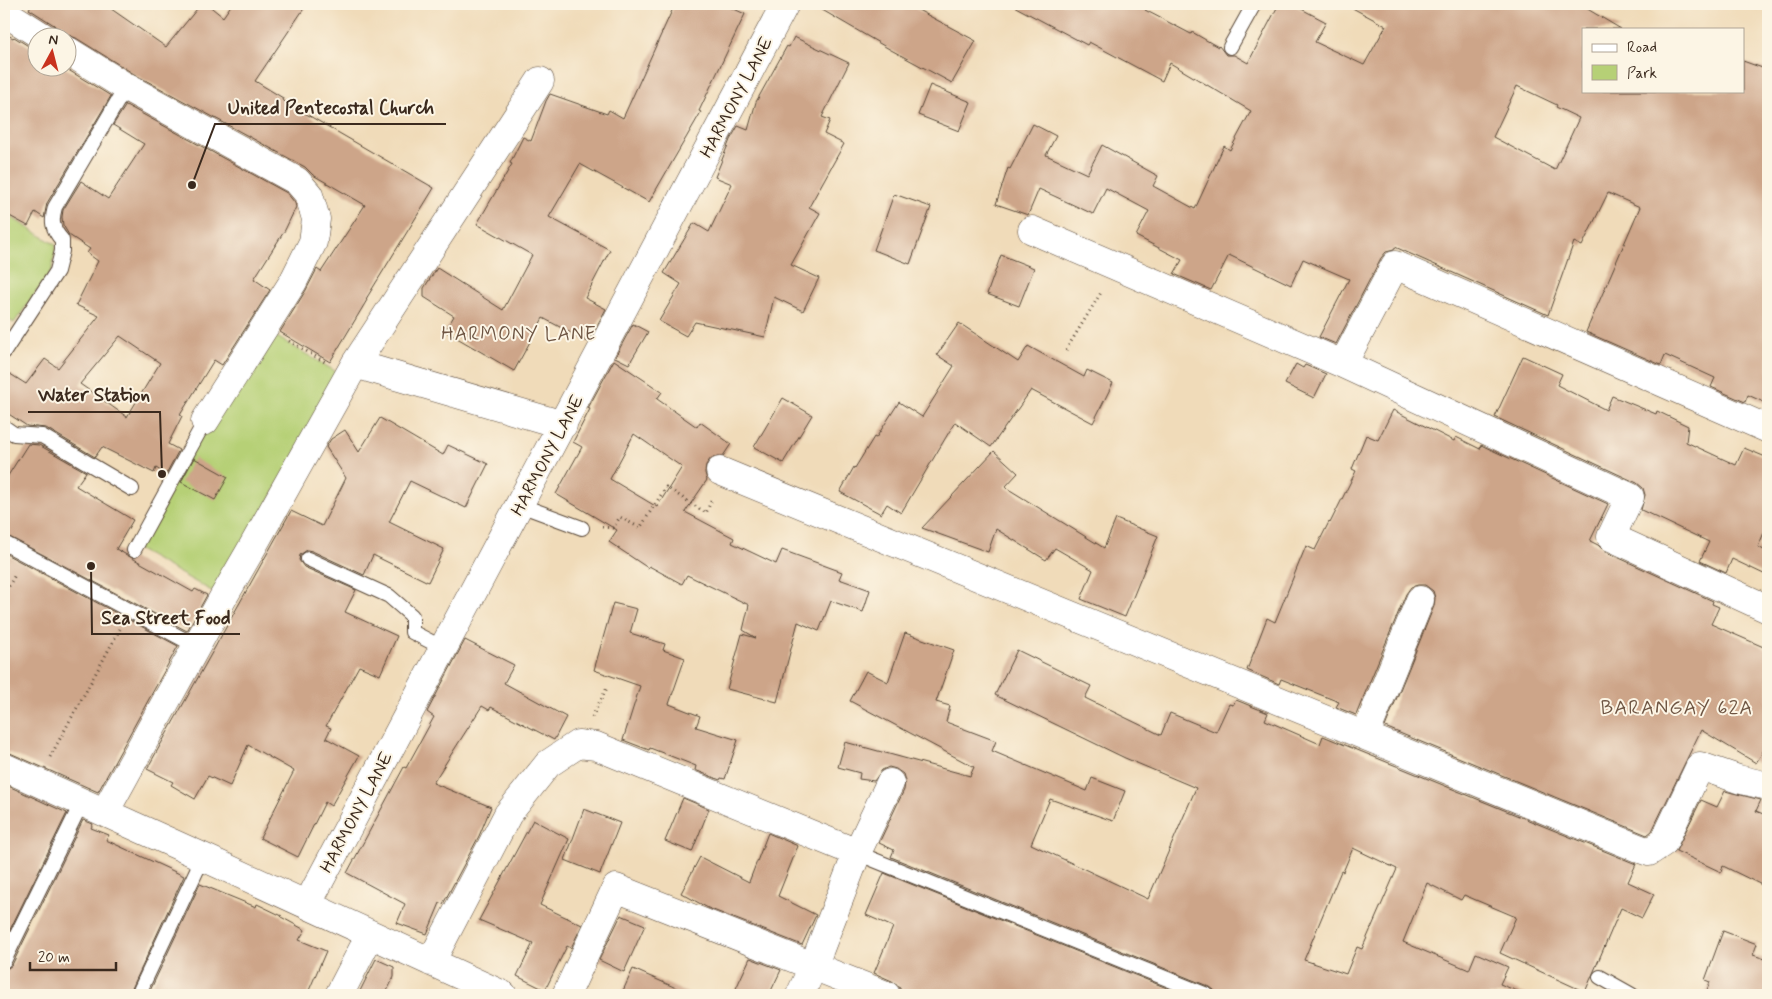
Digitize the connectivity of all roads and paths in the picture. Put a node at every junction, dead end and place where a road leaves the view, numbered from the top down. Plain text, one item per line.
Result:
1 (785, 4) edge
2 (1254, 4) edge
3 (4, 12) edge
4 (29, 28) edge
5 (1230, 47) dead end
6 (78, 57) edge
7 (540, 81) dead end
8 (126, 87) junction
9 (1032, 230) dead end
10 (1117, 266) junction
11 (265, 327) junction
12 (1066, 350) dead end
13 (4, 352) edge
14 (1343, 364) junction
15 (351, 370) junction
16 (205, 421) joint
17 (563, 425) junction
18 (4, 427) edge
19 (1768, 430) edge
20 (722, 472) joint
21 (132, 489) dead end
22 (520, 505) junction
23 (582, 528) joint
24 (4, 543) edge
25 (134, 550) dead end
26 (308, 558) dead end
27 (1420, 600) dead end
28 (1768, 609) edge
29 (131, 611) junction
30 (196, 646) junction
31 (443, 648) junction
32 (1365, 736) junction
33 (4, 767) edge
34 (36, 782) junction
35 (890, 783) dead end
36 (1768, 786) edge
37 (93, 807) junction
38 (857, 854) junction
39 (203, 857) junction
40 (307, 905) junction
41 (370, 935) junction
42 (4, 961) edge
43 (431, 962) junction
44 (813, 967) junction
45 (1600, 977) dead end
46 (138, 995) edge
47 (339, 995) edge
48 (503, 995) edge
49 (566, 995) edge
50 (800, 995) edge
51 (886, 995) edge
52 (1208, 995) edge
53 (1632, 995) edge

1 - 17 street, HARMONY LANE
2 - 5 lane
3 - 4 street
6 - 8 street
7 - 15 street
8 - 11 street
8 - 13 lane
9 - 10 street
10 - 12 path
10 - 14 street
11 - 15 path
11 - 16 street
14 - 19 street
14 - 28 street
15 - 17 street
15 - 30 street
16 - 25 lane
17 - 22 street, HARMONY LANE
18 - 21 lane
20 - 23 path
20 - 32 street
22 - 23 lane
22 - 31 street, HARMONY LANE
24 - 29 lane
26 - 31 lane
27 - 32 street
29 - 30 lane
29 - 34 path
30 - 37 street
31 - 40 street, HARMONY LANE
32 - 36 street
33 - 34 street
34 - 37 street
35 - 38 street
37 - 39 street
37 - 42 lane
38 - 43 street
38 - 44 street
38 - 52 lane
39 - 40 street
39 - 46 lane
40 - 41 street
41 - 43 street
41 - 47 street
43 - 48 street
44 - 49 street
44 - 50 street
44 - 51 street
45 - 53 lane

